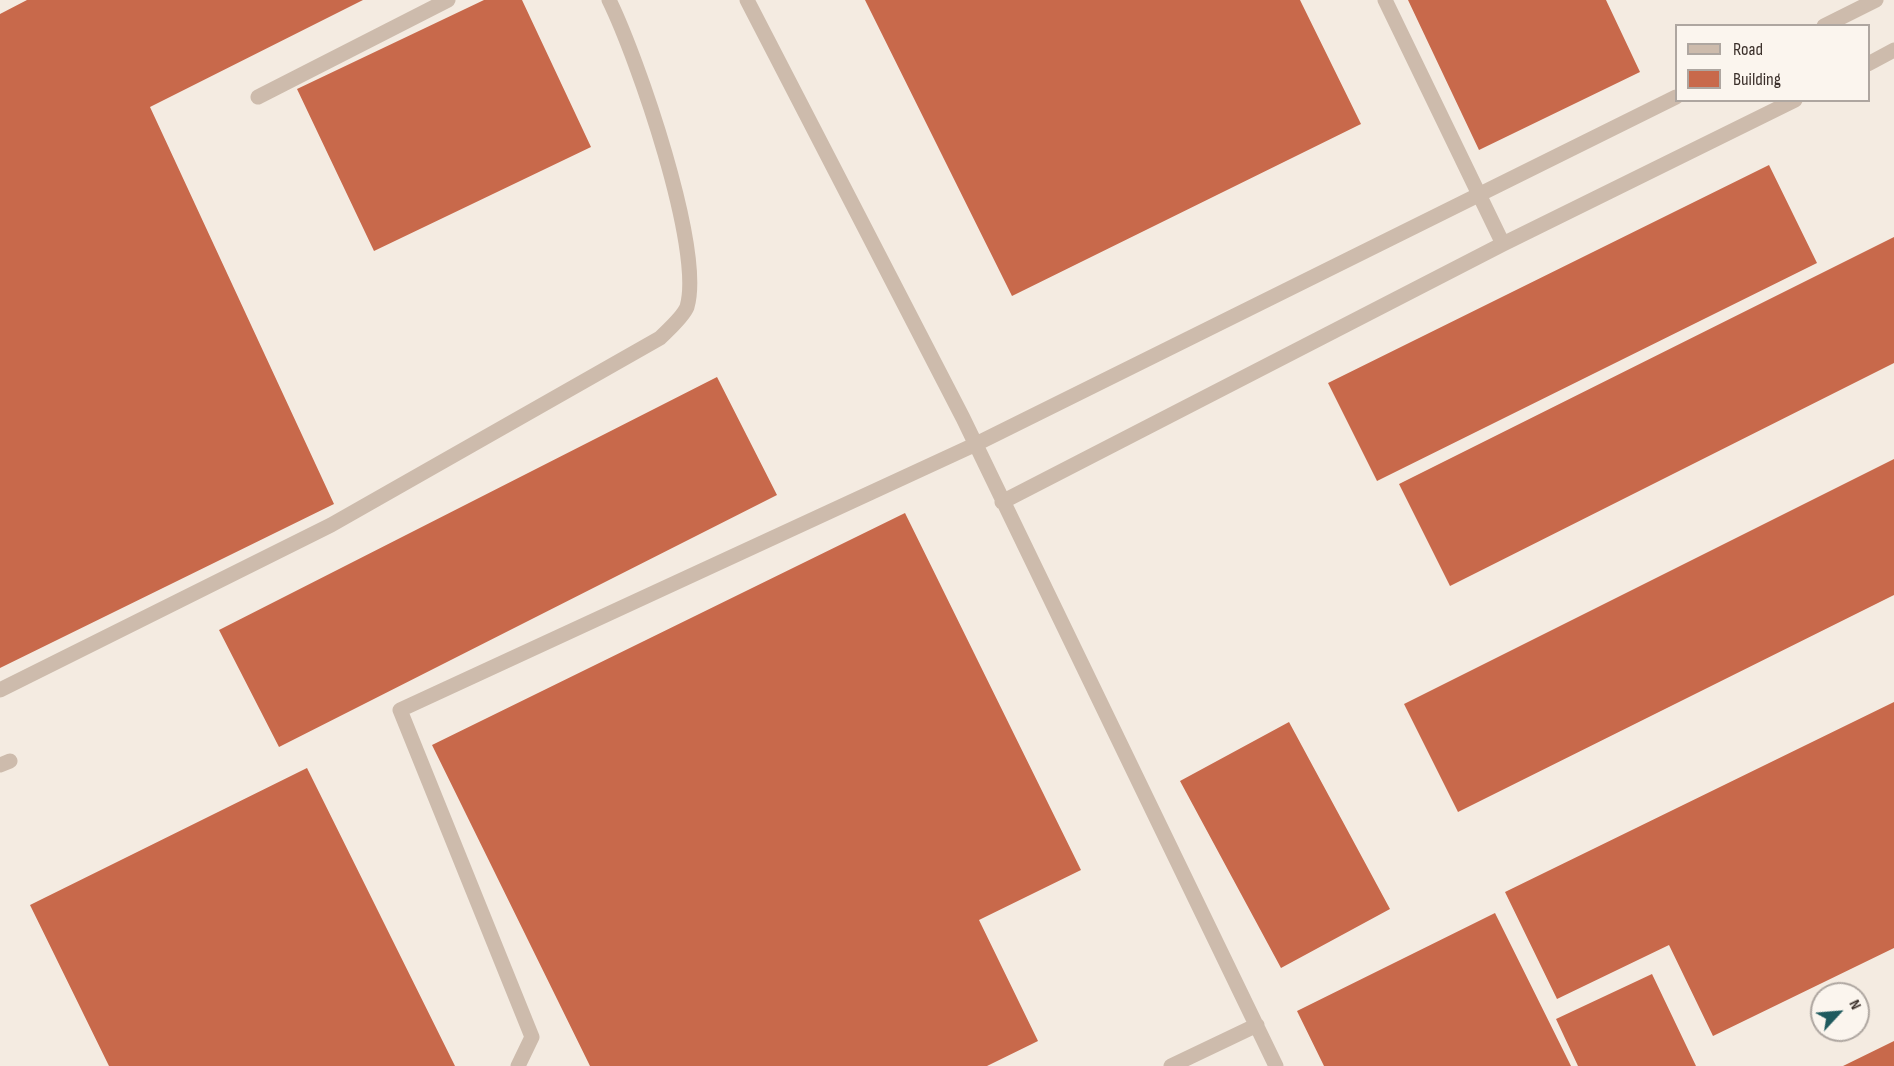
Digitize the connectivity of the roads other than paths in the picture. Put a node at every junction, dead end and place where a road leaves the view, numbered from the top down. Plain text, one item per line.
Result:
1 (448, 0) edge
2 (609, 0) edge
3 (747, 0) edge
4 (1385, 0) edge
5 (1876, 0) edge
6 (1828, 24) edge
7 (1894, 50) edge
8 (1870, 63) edge
9 (258, 97) dead end
10 (1675, 98) edge
11 (1792, 102) edge
12 (1477, 195) junction
13 (1503, 244) junction
14 (974, 445) junction
15 (1002, 502) junction
16 (0, 690) edge
17 (1257, 1025) junction
18 (518, 1066) edge
19 (1171, 1066) edge
20 (1276, 1066) edge

1 - 9 lane
2 - 16 lane
3 - 14 lane
4 - 12 lane
5 - 6 lane
7 - 8 lane
10 - 12 lane
11 - 13 lane
12 - 13 lane
12 - 14 lane
13 - 15 lane
14 - 15 lane
14 - 18 lane
15 - 17 lane
17 - 19 lane
17 - 20 lane

